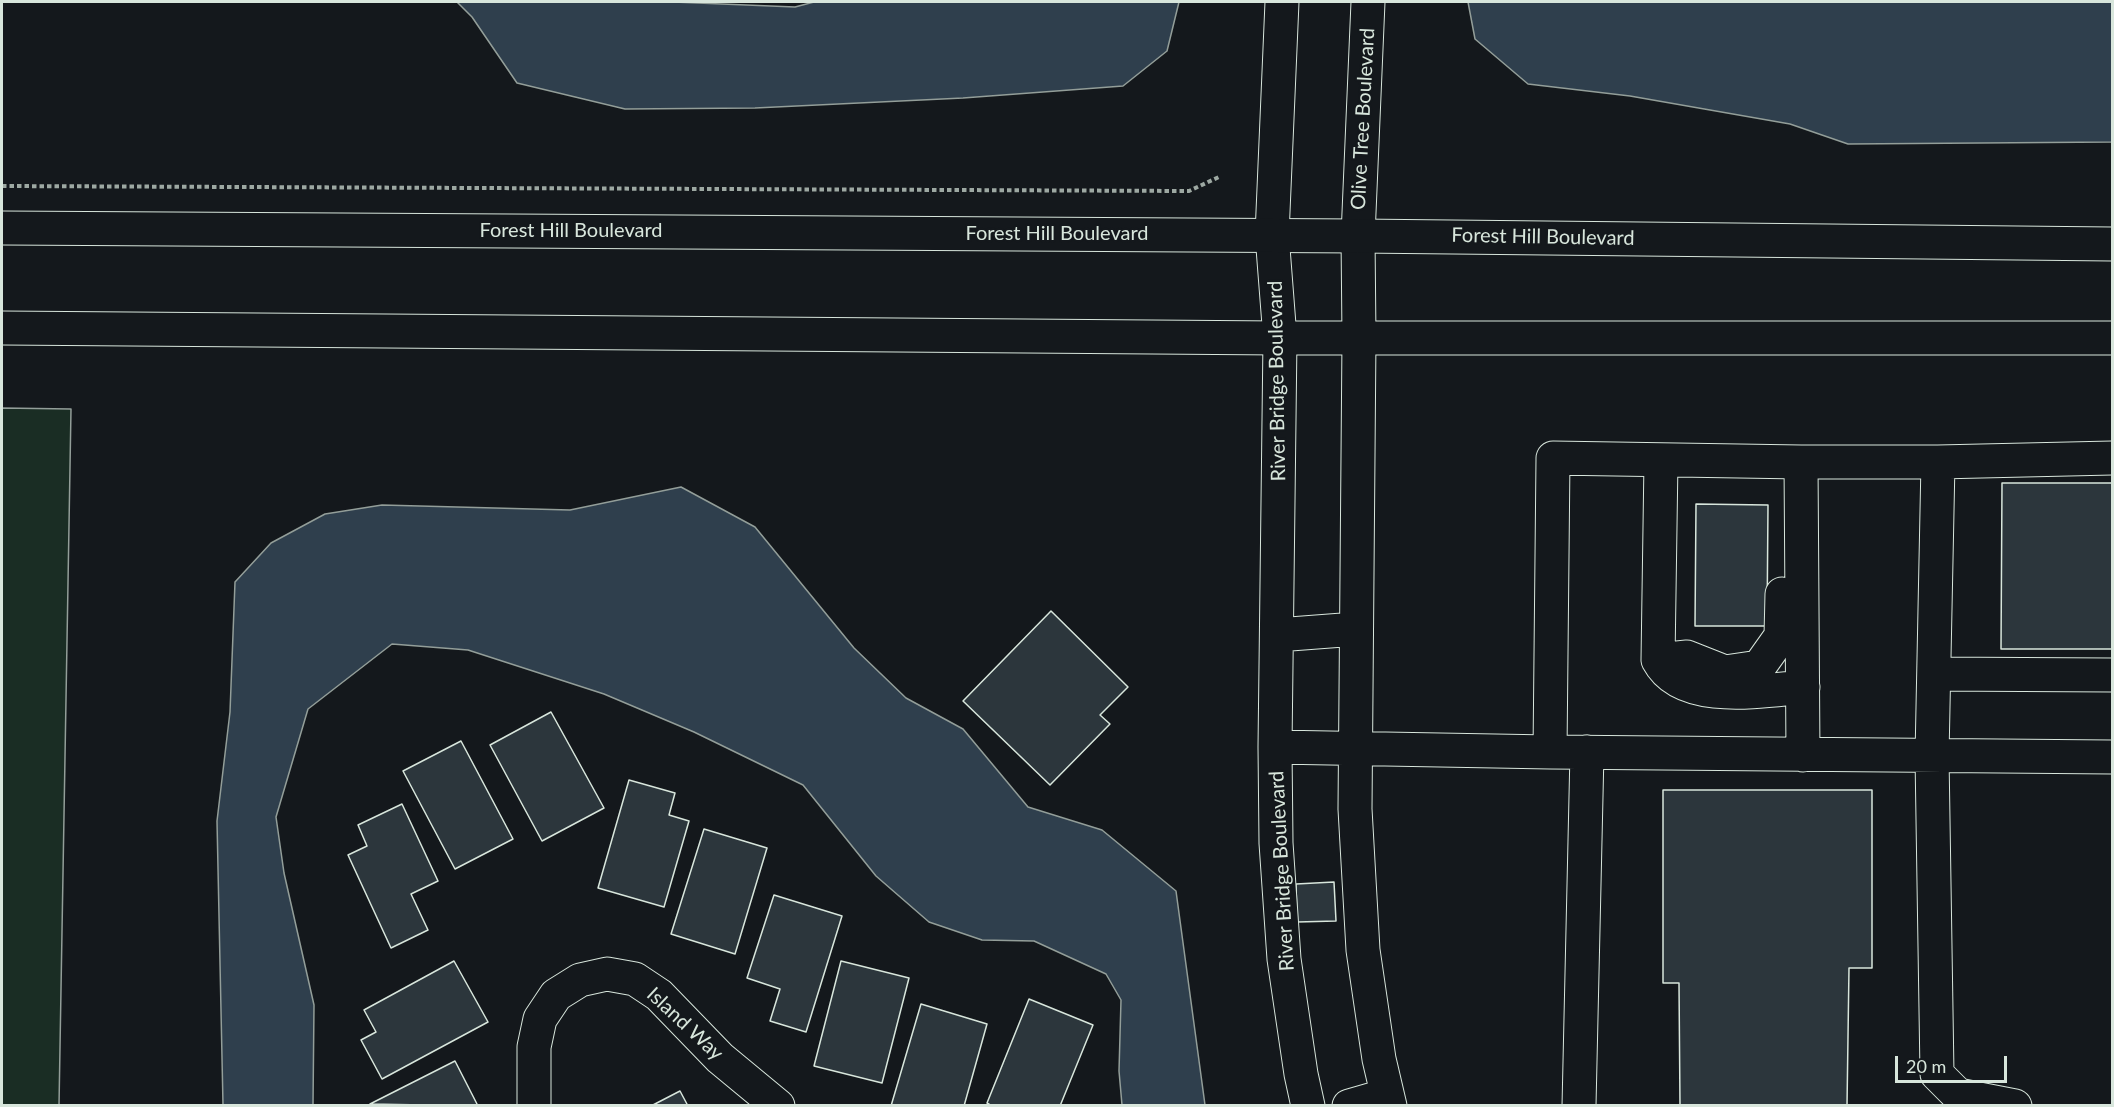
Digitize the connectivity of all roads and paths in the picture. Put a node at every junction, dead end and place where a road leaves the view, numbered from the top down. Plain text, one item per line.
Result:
1 (1282, 2) edge
2 (1368, 2) edge
3 (1221, 176) dead end
4 (2, 186) edge
5 (2, 228) edge
6 (1272, 235) junction
7 (1358, 236) junction
8 (2112, 244) edge
9 (2, 328) edge
10 (1280, 338) junction
11 (1359, 338) junction
12 (2112, 339) edge
13 (2112, 458) edge
14 (1661, 460) junction
15 (1801, 462) junction
16 (1938, 462) junction
17 (1801, 501) junction
18 (1356, 629) junction
19 (1277, 635) junction
20 (1658, 660) junction
21 (1934, 674) junction
22 (2112, 675) edge
23 (1803, 687) junction
24 (1275, 747) junction
25 (1354, 749) junction
26 (1550, 752) junction
27 (1587, 752) junction
28 (1803, 755) junction
29 (1932, 756) junction
30 (2112, 757) edge
31 (1389, 1100) edge
32 (534, 1106) edge
33 (778, 1106) edge
34 (1308, 1106) edge
35 (1349, 1106) edge
36 (1580, 1106) edge
37 (2015, 1106) edge

1 - 6 main road
2 - 7 main road, Olive Tree Boulevard
3 - 4 path
5 - 6 main road, Forest Hill Boulevard
6 - 7 main road, Forest Hill Boulevard
6 - 10 main road, River Bridge Boulevard
7 - 8 main road, Forest Hill Boulevard
7 - 11 main road
9 - 10 main road
10 - 11 main road
10 - 19 main road, River Bridge Boulevard
11 - 12 main road
11 - 18 main road
13 - 16 main road
14 - 15 main road
14 - 20 main road
14 - 26 main road
15 - 16 main road
15 - 17 main road
16 - 21 main road
17 - 20 main road
17 - 23 main road
18 - 19 main road
18 - 25 main road
19 - 24 main road, River Bridge Boulevard
20 - 23 main road
21 - 22 main road
21 - 29 main road
23 - 28 main road
24 - 25 main road
24 - 34 main road, River Bridge Boulevard
25 - 26 main road
25 - 31 main road
26 - 27 main road
27 - 28 main road
27 - 36 main road
28 - 29 main road
29 - 30 main road
29 - 37 main road
31 - 35 main road
32 - 33 main road, Island Way

